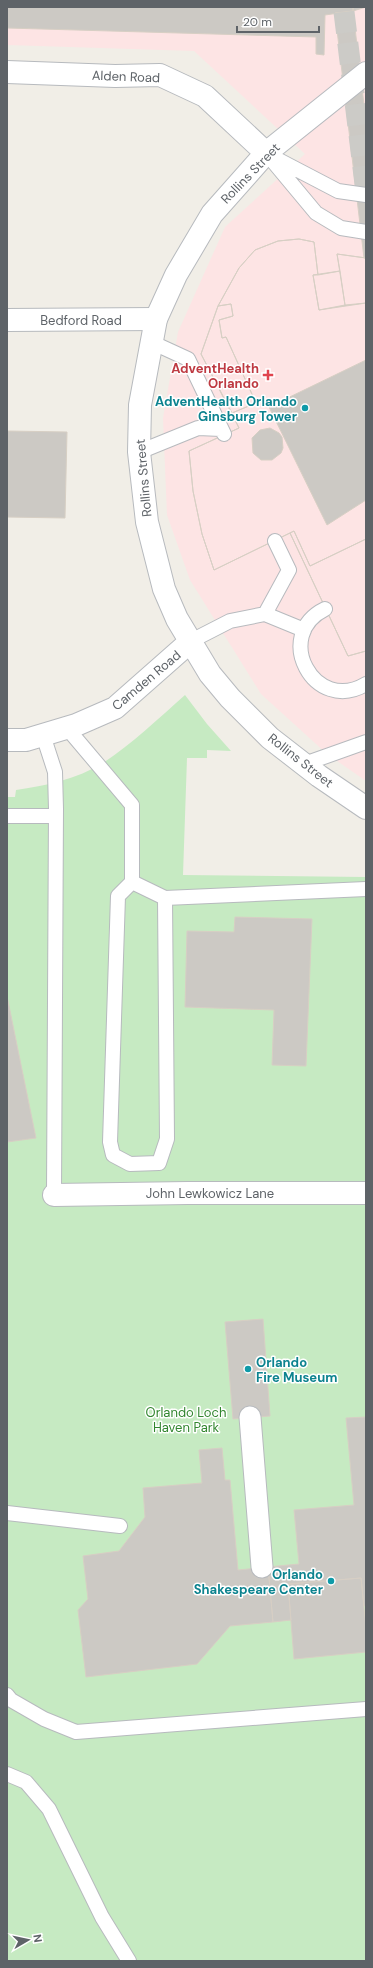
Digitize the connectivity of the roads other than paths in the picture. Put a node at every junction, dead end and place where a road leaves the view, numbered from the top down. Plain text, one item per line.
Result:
1 (7, 72) edge
2 (366, 73) edge
3 (266, 153) junction
4 (366, 195) edge
5 (366, 232) edge
6 (156, 319) junction
7 (7, 320) edge
8 (151, 342) junction
9 (139, 452) junction
10 (275, 541) dead end
11 (326, 609) dead end
12 (265, 614) junction
13 (304, 630) junction
14 (191, 641) junction
15 (366, 684) edge
16 (68, 728) junction
17 (43, 735) junction
18 (7, 740) edge
19 (366, 742) edge
20 (304, 764) junction
21 (366, 808) edge
22 (7, 816) edge
23 (56, 816) junction
24 (132, 882) junction
25 (366, 889) edge
26 (165, 898) junction
27 (366, 1193) edge
28 (54, 1195) joint
29 (250, 1417) dead end
30 (7, 1513) edge
31 (120, 1526) dead end
32 (262, 1567) dead end
33 (7, 1695) edge
34 (366, 1709) edge
35 (7, 1774) edge
36 (128, 1961) edge

1 - 3 street, Alden Road
2 - 3 street, Rollins Street
3 - 4 lane
3 - 5 lane
3 - 6 street, Rollins Street
6 - 7 street, Bedford Road
6 - 8 street, Rollins Street
8 - 9 street, Rollins Street
8 - 9 lane
9 - 14 street, Rollins Street
10 - 12 lane
11 - 13 lane
12 - 13 lane
12 - 14 lane
13 - 15 lane
14 - 16 street, Camden Road
14 - 20 street, Rollins Street
16 - 17 street, Camden Road
16 - 24 lane
17 - 18 street, Camden Road
17 - 23 lane
19 - 20 lane
20 - 21 street, Rollins Street
22 - 23 lane
23 - 28 lane
24 - 26 lane
24 - 26 lane
25 - 26 lane
27 - 28 street, John Lewkowicz Lane
29 - 32 street
30 - 31 lane
33 - 34 lane
35 - 36 lane

